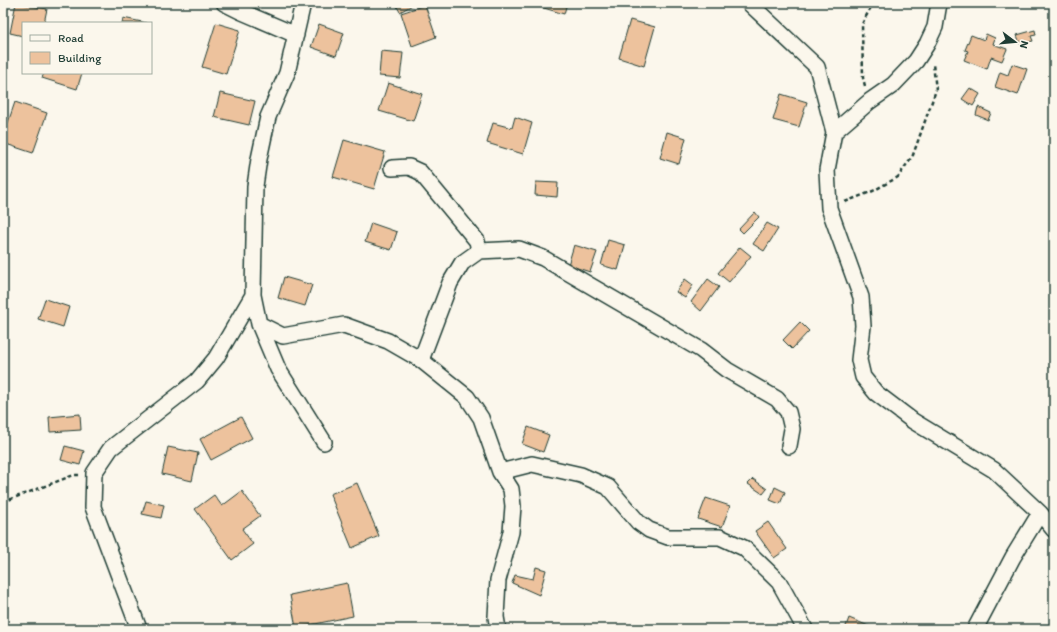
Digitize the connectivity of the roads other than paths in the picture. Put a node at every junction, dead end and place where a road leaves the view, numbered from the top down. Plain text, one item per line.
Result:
1 (224, 3) edge
2 (303, 3) edge
3 (749, 3) edge
4 (940, 3) edge
5 (296, 34) junction
6 (834, 132) junction
7 (392, 168) dead end
8 (479, 251) junction
9 (253, 295) junction
10 (259, 324) junction
11 (422, 360) junction
12 (324, 442) dead end
13 (789, 446) dead end
14 (500, 472) junction
15 (1040, 513) junction
16 (1054, 530) edge
17 (139, 629) edge
18 (498, 629) edge
19 (805, 629) edge
20 (975, 629) edge

1 - 5 street
2 - 5 street
3 - 6 street
4 - 6 street
5 - 9 street
6 - 15 street
7 - 8 street
8 - 11 street
8 - 13 street
9 - 10 street
9 - 17 street
10 - 11 street
10 - 12 street
11 - 14 street
14 - 18 street
14 - 19 street
15 - 16 street
15 - 20 street

